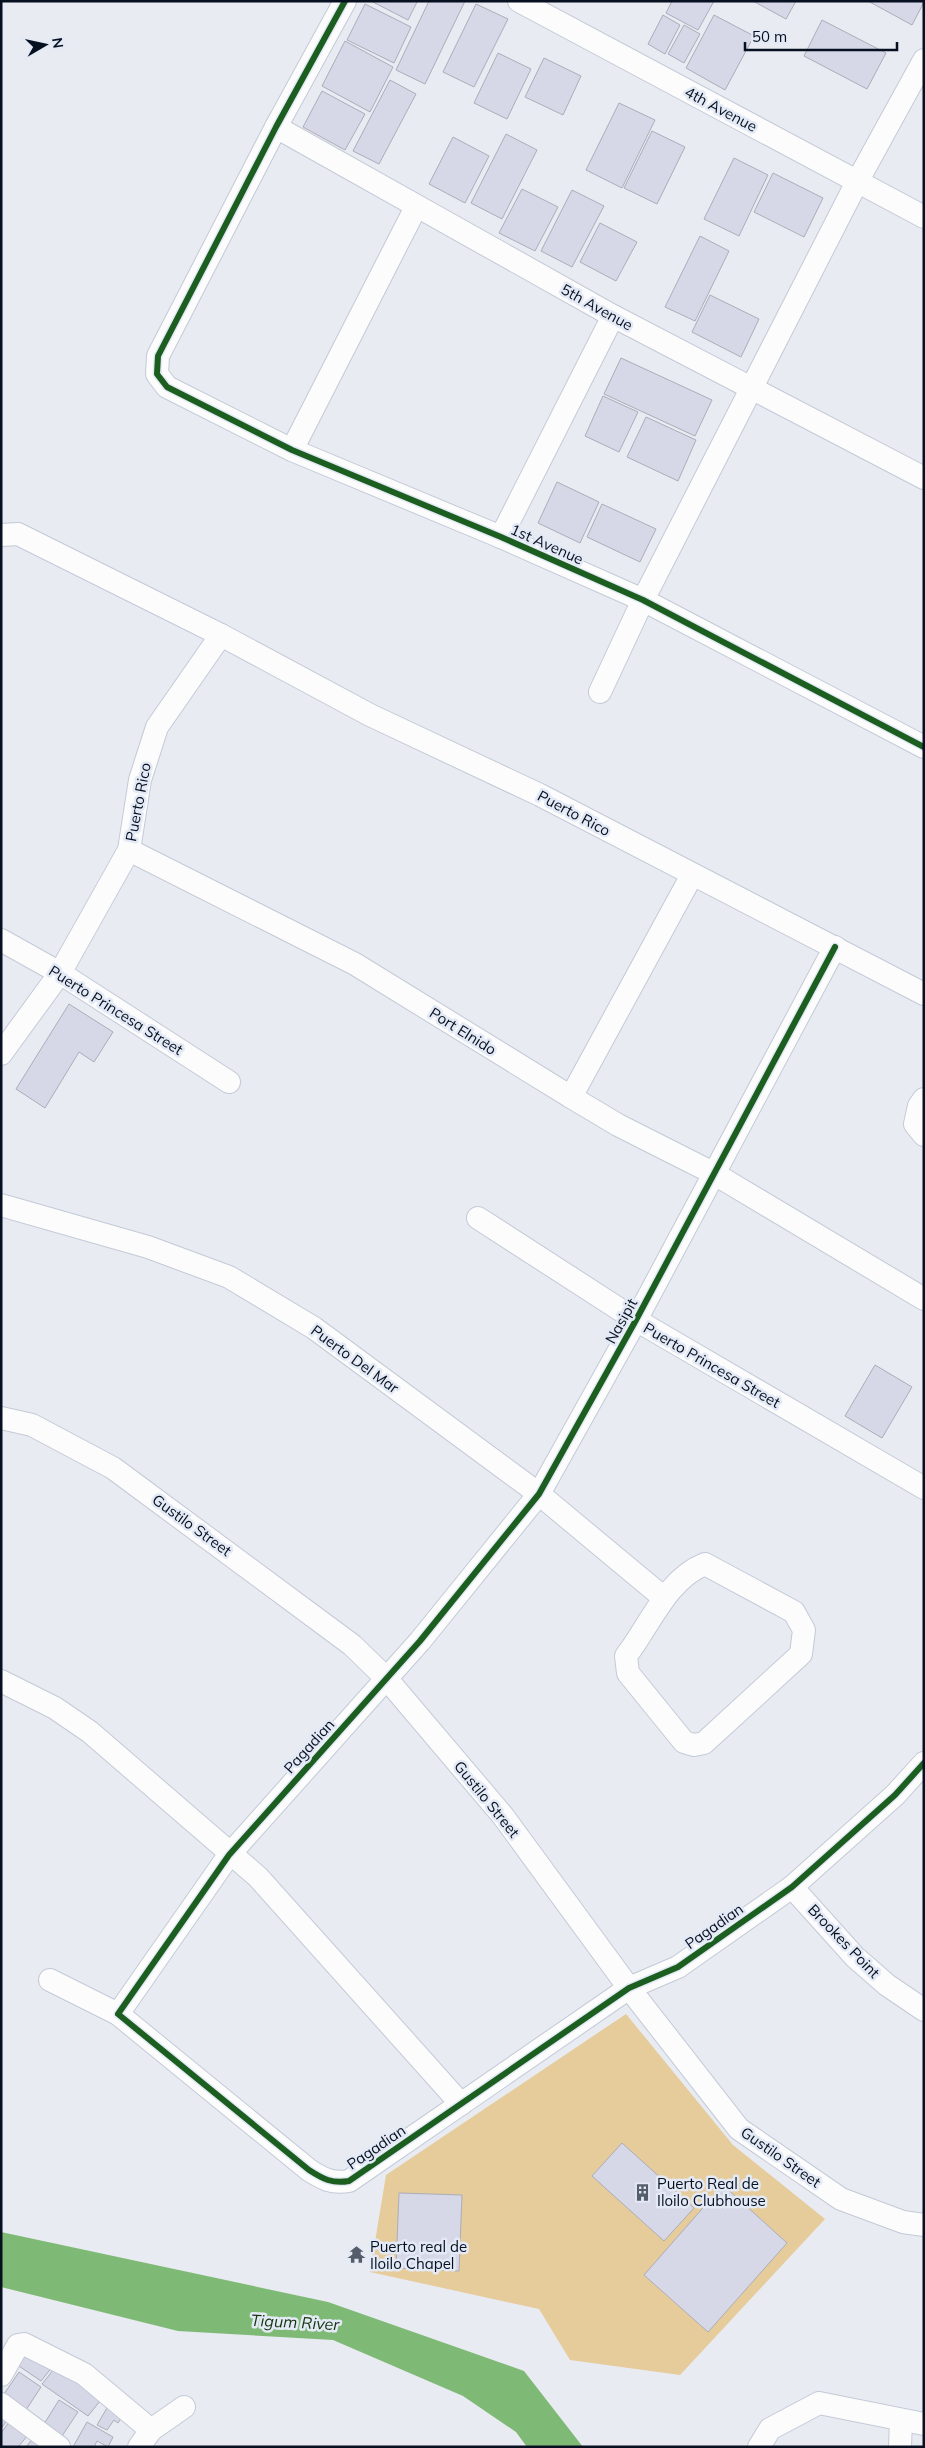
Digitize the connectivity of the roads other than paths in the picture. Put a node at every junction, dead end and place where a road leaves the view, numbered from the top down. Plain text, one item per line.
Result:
1 (345, 1) edge
2 (519, 1) edge
3 (924, 60) edge
4 (276, 127) junction
5 (858, 182) junction
6 (416, 207) junction
7 (924, 217) edge
8 (613, 316) junction
9 (752, 388) junction
10 (292, 450) junction
11 (924, 478) edge
12 (1, 535) edge
13 (501, 538) junction
14 (643, 600) junction
15 (222, 635) junction
16 (600, 692) dead end
17 (924, 747) edge
18 (129, 850) junction
19 (692, 875) junction
20 (1, 940) edge
21 (835, 947) junction
22 (60, 973) junction
23 (924, 994) edge
24 (1, 1054) edge
25 (229, 1082) dead end
26 (571, 1097) junction
27 (924, 1099) edge
28 (924, 1135) edge
29 (713, 1173) junction
30 (1, 1205) edge
31 (478, 1218) dead end
32 (924, 1299) edge
33 (636, 1320) junction
34 (1, 1418) edge
35 (924, 1488) edge
36 (539, 1494) junction
37 (664, 1598) junction
38 (386, 1678) junction
39 (1, 1681) edge
40 (924, 1763) edge
41 (229, 1855) junction
42 (792, 1887) junction
43 (50, 1980) dead end
44 (629, 1988) junction
45 (924, 2010) edge
46 (118, 2014) junction
47 (461, 2104) junction
48 (924, 2225) edge
49 (1, 2375) edge
50 (1, 2404) edge
51 (184, 2407) dead end
52 (901, 2420) junction
53 (924, 2424) edge
54 (145, 2438) edge
55 (60, 2447) edge
56 (759, 2447) edge
57 (900, 2447) edge

1 - 4 street
2 - 5 street, 4th Avenue
3 - 5 street
4 - 6 street, 5th Avenue
4 - 10 street, 1st Avenue
5 - 7 street, 4th Avenue
5 - 9 street
6 - 8 street, 5th Avenue
6 - 10 street
8 - 9 street, 5th Avenue
8 - 13 street
9 - 11 street, 5th Avenue
9 - 14 street
10 - 13 street, 1st Avenue
12 - 15 street, Puerto Rico
13 - 14 street, 1st Avenue
14 - 16 street
14 - 17 street, 1st Avenue
15 - 18 street, Puerto Rico
15 - 19 street, Puerto Rico
18 - 22 street, Puerto Rico
18 - 26 street, Port Elnido
19 - 21 street, Puerto Rico
19 - 26 street
20 - 22 street, Puerto Princesa Street
21 - 23 street, Puerto Rico
21 - 29 street, Nasipit
22 - 24 street, Puerto Rico
22 - 25 street, Puerto Princesa Street
26 - 29 street, Port Elnido
27 - 28 street
29 - 32 street, Port Elnido
29 - 33 street, Nasipit
30 - 36 street, Puerto Del Mar
31 - 33 street, Puerto Princesa Street
33 - 35 street, Puerto Princesa Street
33 - 36 street, Nasipit
34 - 38 street, Gustilo Street
36 - 37 street, Puerto Del Mar
36 - 38 street, Nasipit
37 - 37 street
38 - 41 street, Pagadian
38 - 44 street, Gustilo Street
39 - 41 street
40 - 42 street, Pagadian
41 - 46 street, Pagadian
41 - 47 street
42 - 44 street, Pagadian
42 - 45 street, Brookes Point
43 - 46 street
44 - 47 street, Pagadian
44 - 48 street, Gustilo Street
46 - 47 street, Pagadian
49 - 54 street
50 - 55 street
51 - 54 street
52 - 53 street
52 - 56 street
52 - 57 street

